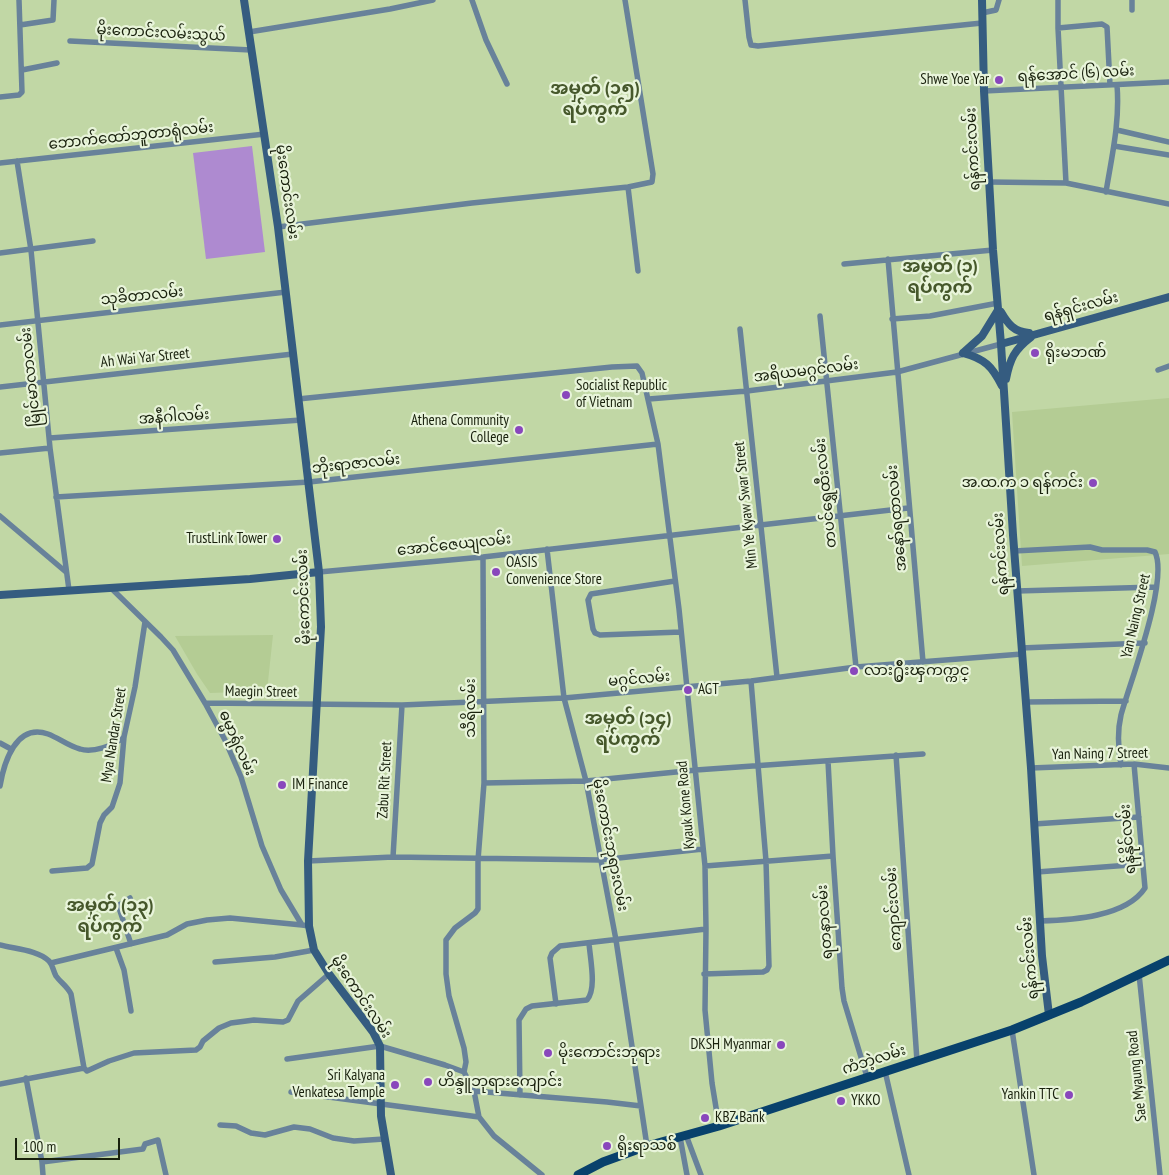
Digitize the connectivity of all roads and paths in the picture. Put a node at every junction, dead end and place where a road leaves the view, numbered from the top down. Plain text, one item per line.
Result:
1 (19, 0) edge
2 (54, 0) edge
3 (244, 0) edge
4 (433, 0) edge
5 (472, 0) edge
6 (625, 0) edge
7 (745, 0) edge
8 (982, 0) edge
9 (999, 0) edge
10 (1058, 0) edge
11 (1132, 0) edge
12 (1132, 10) dead end
13 (982, 12) junction
14 (982, 23) junction
15 (20, 25) junction
16 (1058, 28) junction
17 (249, 32) junction
18 (70, 41) dead end
19 (251, 50) junction
20 (57, 63) dead end
21 (22, 70) junction
22 (1169, 82) edge
23 (507, 84) dead end
24 (1117, 84) junction
25 (1110, 85) junction
26 (1061, 87) junction
27 (984, 91) junction
28 (0, 97) edge
29 (1117, 130) junction
30 (265, 134) junction
31 (1169, 142) edge
32 (1114, 146) junction
33 (1169, 155) edge
34 (18, 161) junction
35 (0, 163) edge
36 (989, 182) junction
37 (1066, 183) junction
38 (628, 188) junction
39 (1106, 192) junction
40 (1169, 204) edge
41 (278, 227) junction
42 (93, 242) dead end
43 (31, 250) junction
44 (993, 250) junction
45 (0, 253) edge
46 (888, 258) junction
47 (844, 264) dead end
48 (638, 271) dead end
49 (286, 292) junction
50 (1169, 297) edge
51 (998, 306) junction
52 (820, 316) dead end
53 (892, 319) junction
54 (38, 320) junction
55 (0, 325) edge
56 (740, 329) dead end
57 (1036, 333) junction
58 (1001, 344) junction
59 (963, 353) junction
60 (293, 354) junction
61 (1169, 366) edge
62 (1158, 370) dead end
63 (897, 372) junction
64 (44, 382) junction
65 (826, 382) junction
66 (0, 387) edge
67 (1004, 390) junction
68 (747, 391) junction
69 (298, 399) junction
70 (649, 399) junction
71 (301, 420) junction
72 (50, 438) junction
73 (658, 444) junction
74 (50, 448) junction
75 (0, 453) edge
76 (309, 482) junction
77 (56, 497) junction
78 (908, 508) junction
79 (841, 515) junction
80 (0, 516) edge
81 (760, 524) junction
82 (670, 534) junction
83 (547, 549) junction
84 (1014, 551) junction
85 (483, 557) junction
86 (66, 572) junction
87 (319, 572) junction
88 (675, 581) junction
89 (1156, 587) junction
90 (111, 588) junction
91 (69, 590) junction
92 (1017, 591) junction
93 (0, 595) edge
94 (145, 622) junction
95 (681, 632) junction
96 (1145, 643) junction
97 (1021, 651) junction
98 (923, 662) junction
99 (856, 667) junction
100 (777, 678) junction
101 (751, 681) junction
102 (687, 687) junction
103 (564, 698) junction
104 (484, 701) junction
105 (1126, 701) junction
106 (1026, 702) junction
107 (205, 703) junction
108 (316, 705) junction
109 (402, 705) junction
110 (124, 738) junction
111 (0, 743) edge
112 (11, 749) junction
113 (924, 754) dead end
114 (896, 756) junction
115 (828, 761) junction
116 (1134, 764) junction
117 (1121, 765) junction
118 (759, 766) junction
119 (1031, 768) junction
120 (1169, 768) edge
121 (696, 770) junction
122 (586, 781) junction
123 (484, 783) junction
124 (0, 786) edge
125 (1139, 817) junction
126 (1034, 824) junction
127 (703, 849) junction
128 (833, 856) junction
129 (393, 858) junction
130 (478, 860) junction
131 (600, 860) junction
132 (308, 861) junction
133 (766, 861) junction
134 (1142, 864) junction
135 (704, 866) junction
136 (52, 872) dead end
137 (1037, 872) junction
138 (130, 898) dead end
139 (1040, 921) junction
140 (305, 925) junction
141 (706, 929) junction
142 (616, 940) junction
143 (589, 943) junction
144 (131, 944) junction
145 (0, 945) edge
146 (116, 948) junction
147 (314, 950) junction
148 (1169, 960) edge
149 (215, 962) dead end
150 (51, 963) junction
151 (329, 974) junction
152 (704, 974) junction
153 (1139, 974) junction
154 (556, 1004) junction
155 (131, 1011) dead end
156 (1049, 1015) junction
157 (1012, 1030) junction
158 (380, 1046) junction
159 (287, 1059) dead end
160 (917, 1061) junction
161 (84, 1068) junction
162 (885, 1071) junction
163 (464, 1072) junction
164 (867, 1077) junction
165 (26, 1078) junction
166 (0, 1084) edge
167 (474, 1091) junction
168 (291, 1092) dead end
169 (520, 1095) junction
170 (381, 1104) junction
171 (641, 1106) junction
172 (479, 1117) junction
173 (220, 1125) dead end
174 (719, 1126) junction
175 (683, 1136) junction
176 (384, 1139) junction
177 (647, 1146) junction
178 (42, 1162) junction
179 (582, 1174) edge
180 (43, 1175) edge
181 (166, 1175) edge
182 (391, 1175) edge
183 (542, 1175) edge
184 (687, 1175) edge
185 (702, 1175) edge
186 (909, 1175) edge
187 (1034, 1175) edge
188 (1160, 1175) edge

1 - 15 street
2 - 15 street
3 - 17 main road, မိုးကောင်းလမ်း
4 - 17 street
5 - 23 street
6 - 38 street
7 - 14 street
8 - 13 main road, ရန်ကင်းလမ်း
9 - 13 street
10 - 16 street
11 - 12 street
13 - 14 main road, ရန်ကင်းလမ်း
14 - 27 main road, ရန်ကင်းလမ်း
15 - 21 street
16 - 25 street
16 - 26 street
17 - 19 main road, မိုးကောင်းလမ်း
18 - 19 street, မိုးကောင်းလမ်းသွယ်
19 - 30 main road, မိုးကောင်းလမ်း
20 - 21 street
21 - 28 street
22 - 24 street, ရန်အောင် (၆) လမ်း
24 - 25 street, ရန်အောင် (၆) လမ်း
24 - 29 street
25 - 26 street, ရန်အောင် (၆) လမ်း
26 - 27 street, ရန်အောင် (၆) လမ်း
26 - 37 street
27 - 36 main road, ရန်ကင်းလမ်း
29 - 31 street
29 - 32 street
30 - 34 street, ဘောက်ထော်ဘူတာရုံလမ်း
30 - 41 main road, မိုးကောင်းလမ်း
32 - 33 street
32 - 39 street
34 - 35 street, ဘောက်ထော်ဘူတာရုံလမ်း
34 - 43 street, မြိုင်မာလာလမ်း
36 - 37 street
36 - 44 main road, ရန်ကင်းလမ်း
37 - 39 street
38 - 41 street
38 - 48 street
39 - 40 street
41 - 49 main road, မိုးကောင်းလမ်း
42 - 43 street
43 - 45 street
43 - 54 street, မြိုင်မာလာလမ်း
44 - 46 street
44 - 51 main road, ရန်ကင်းလမ်း
46 - 47 street
46 - 53 street, အနော်ရထာလမ်း
49 - 54 street, သုခိတာလမ်း
49 - 60 main road, မိုးကောင်းလမ်း
50 - 57 main road, ရန်ရှင်းလမ်း
51 - 53 street
51 - 57 main road
51 - 58 main road, ရန်ကင်းလမ်း
51 - 59 main road
52 - 65 street, တပင်ရွှေထီးလမ်း
53 - 63 street, အနော်ရထာလမ်း
54 - 55 street, သုခိတာလမ်း
54 - 64 street, မြိုင်မာလာလမ်း
56 - 68 street, Min Ye Kyaw Swar Street
57 - 58 main road, ရန်ရှင်းလမ်း
57 - 67 main road
58 - 59 street, အရိယမဂ္ဂင်လမ်း
58 - 67 main road, ရန်ကင်းလမ်း
59 - 63 street, အရိယမဂ္ဂင်လမ်း
59 - 67 main road
60 - 64 street, Ah Wai Yar Street
60 - 69 main road, မိုးကောင်းလမ်း
61 - 62 street
63 - 65 street, အရိယမဂ္ဂင်လမ်း
63 - 78 street, အနော်ရထာလမ်း
64 - 66 street, Ah Wai Yar Street
64 - 72 street, မြိုင်မာလာလမ်း
65 - 68 street, အရိယမဂ္ဂင်လမ်း
65 - 79 street, တပင်ရွှေထီးလမ်း
67 - 84 main road, ရန်ကင်းလမ်း
68 - 70 street, အရိယမဂ္ဂင်လမ်း
68 - 81 street, Min Ye Kyaw Swar Street
69 - 70 street, Kyauk Kone Road
69 - 71 main road, မိုးကောင်းလမ်း
70 - 73 street, Kyauk Kone Road
71 - 72 street, အနီဂါလမ်း
71 - 76 main road, မိုးကောင်းလမ်း
72 - 74 street, မြိုင်မာလာလမ်း
73 - 76 street, ဘိုးရာဇာလမ်း
73 - 82 street, Kyauk Kone Road
74 - 75 street
74 - 77 street, မြိုင်မာလာလမ်း
76 - 77 street, ဘိုးရာဇာလမ်း
76 - 87 main road, မိုးကောင်းလမ်း
77 - 86 street, မြိုင်မာလာလမ်း
78 - 79 street, အောင်ဇေယျလမ်း
78 - 98 street, အနော်ရထာလမ်း
79 - 81 street, အောင်ဇေယျလမ်း
79 - 99 street, တပင်ရွှေထီးလမ်း
80 - 86 street
81 - 82 street, အောင်ဇေယျလမ်း
81 - 100 street, Min Ye Kyaw Swar Street
82 - 83 street, အောင်ဇေယျလမ်း
82 - 88 street, Kyauk Kone Road
83 - 85 street, အောင်ဇေယျလမ်း
83 - 103 street, မိုးကောင်းဘုရားလမ်း
84 - 89 street, Yan Naing Street
84 - 92 main road, ရန်ကင်းလမ်း
85 - 87 street, အောင်ဇေယျလမ်း
85 - 104 street, သီရိလမ်း
86 - 91 street, မြိုင်မာလာလမ်း
87 - 90 main road, အောင်ဇေယျလမ်း
87 - 108 main road, မိုးကောင်းလမ်း
88 - 95 street, Kyauk Kone Road
88 - 95 street
89 - 92 street
89 - 96 street, Yan Naing Street
90 - 91 main road, အောင်ဇေယျလမ်း
90 - 94 street, ဓမ္မာရုံလမ်း
91 - 93 main road, အောင်ဇေယျလမ်း
92 - 97 main road, ရန်ကင်းလမ်း
94 - 107 street, ဓမ္မာရုံလမ်း
94 - 110 street, Mya Nandar Street
95 - 102 street, Kyauk Kone Road
96 - 97 street, မဂ္ဂင်လမ်း
96 - 105 street, Yan Naing Street
97 - 98 street, မဂ္ဂင်လမ်း
97 - 106 main road, ရန်ကင်းလမ်း
98 - 99 street, မဂ္ဂင်လမ်း
99 - 100 street, မဂ္ဂင်လမ်း
100 - 101 street, မဂ္ဂင်လမ်း
101 - 102 street, မဂ္ဂင်လမ်း
101 - 118 street
102 - 103 street, မဂ္ဂင်လမ်း
102 - 121 street, Kyauk Kone Road
103 - 104 street, မဂ္ဂင်လမ်း
103 - 122 street, မိုးကောင်းဘုရားလမ်း
104 - 109 street, မဂ္ဂင်လမ်း
104 - 123 street, သီရိလမ်း
105 - 106 street
105 - 117 street, Yan Naing Street
106 - 119 main road, ရန်ကင်းလမ်း
107 - 108 street, Maegin Street
107 - 140 street, ဓမ္မာရုံလမ်း
108 - 109 street, မဂ္ဂင်လမ်း
108 - 132 main road, မိုးကောင်းလမ်း
109 - 129 street, Zabu Rit Street
110 - 112 street
110 - 136 street, Mya Nandar Street
111 - 112 street
112 - 124 street
113 - 114 street
114 - 115 street
114 - 160 street, ကျောင်းလမ်း
115 - 118 street
115 - 128 street, ရတနာလမ်း
116 - 117 street, Yan Naing 7 Street
116 - 120 street, Yan Naing 7 Street
116 - 125 street, ရန်နိုင်လမ်း
117 - 119 street, Yan Naing 7 Street
118 - 121 street
118 - 133 street
119 - 126 main road, ရန်ကင်းလမ်း
121 - 122 street
121 - 127 street, Kyauk Kone Road
122 - 123 street
122 - 131 street, မိုးကောင်းဘုရားလမ်း
123 - 130 street, သီရိလမ်း
125 - 126 street
125 - 134 street, ရန်နိုင်လမ်း
126 - 137 main road, ရန်ကင်းလမ်း
127 - 131 street
127 - 135 street, Kyauk Kone Road
128 - 133 street
128 - 164 street, ရတနာလမ်း
129 - 130 street
129 - 132 street
130 - 131 street
130 - 163 street, သီရိလမ်း
131 - 142 street, မိုးကောင်းဘုရားလမ်း
132 - 140 main road, မိုးကောင်းလမ်း
133 - 135 street
133 - 152 street
134 - 137 street
134 - 139 street, ရန်နိုင်လမ်း
135 - 141 street, Kyauk Kone Road
137 - 139 main road, ရန်ကင်းလမ်း
138 - 144 street
139 - 156 main road, ရန်ကင်းလမ်း
140 - 144 street
140 - 147 main road, မိုးကောင်းလမ်း
141 - 142 street
141 - 152 street, Kyauk Kone Road
142 - 143 street
142 - 171 street, မိုးကောင်းဘုရားလမ်း
143 - 154 street
143 - 154 street
144 - 146 street
145 - 150 street
146 - 150 street
146 - 155 street
147 - 149 street
147 - 151 main road, မိုးကောင်းလမ်း
148 - 153 main road, ကံဘဲ့လမ်း
150 - 161 street
151 - 158 main road, မိုးကောင်းလမ်း
151 - 161 street
152 - 174 street, Kyauk Kone Road
153 - 156 main road, ကံဘဲ့လမ်း
153 - 188 street, Sae Myaung Road
154 - 169 street
156 - 157 main road, ကံဘဲ့လမ်း
157 - 160 main road, ကံဘဲ့လမ်း
157 - 187 street
158 - 159 street
158 - 163 street
158 - 170 main road, မိုးကောင်းလမ်း
160 - 162 main road, ကံဘဲ့လမ်း
161 - 165 street
162 - 164 main road, ကံဘဲ့လမ်း
162 - 186 street
163 - 167 street
164 - 174 main road, ကံဘဲ့လမ်း
165 - 166 street
165 - 178 street
167 - 169 street
167 - 172 street
168 - 170 street
169 - 171 street
170 - 172 street
170 - 176 main road, မိုးကောင်းလမ်း
171 - 177 street, မိုးကောင်းဘုရားလမ်း
172 - 183 street
173 - 176 street
174 - 175 main road, ကံဘဲ့လမ်း
175 - 177 main road, ကံဘဲ့လမ်း
175 - 184 street
175 - 185 street
176 - 182 main road, မိုးကောင်းလမ်း
177 - 179 main road, ကံဘဲ့လမ်း
178 - 180 street
178 - 181 street

